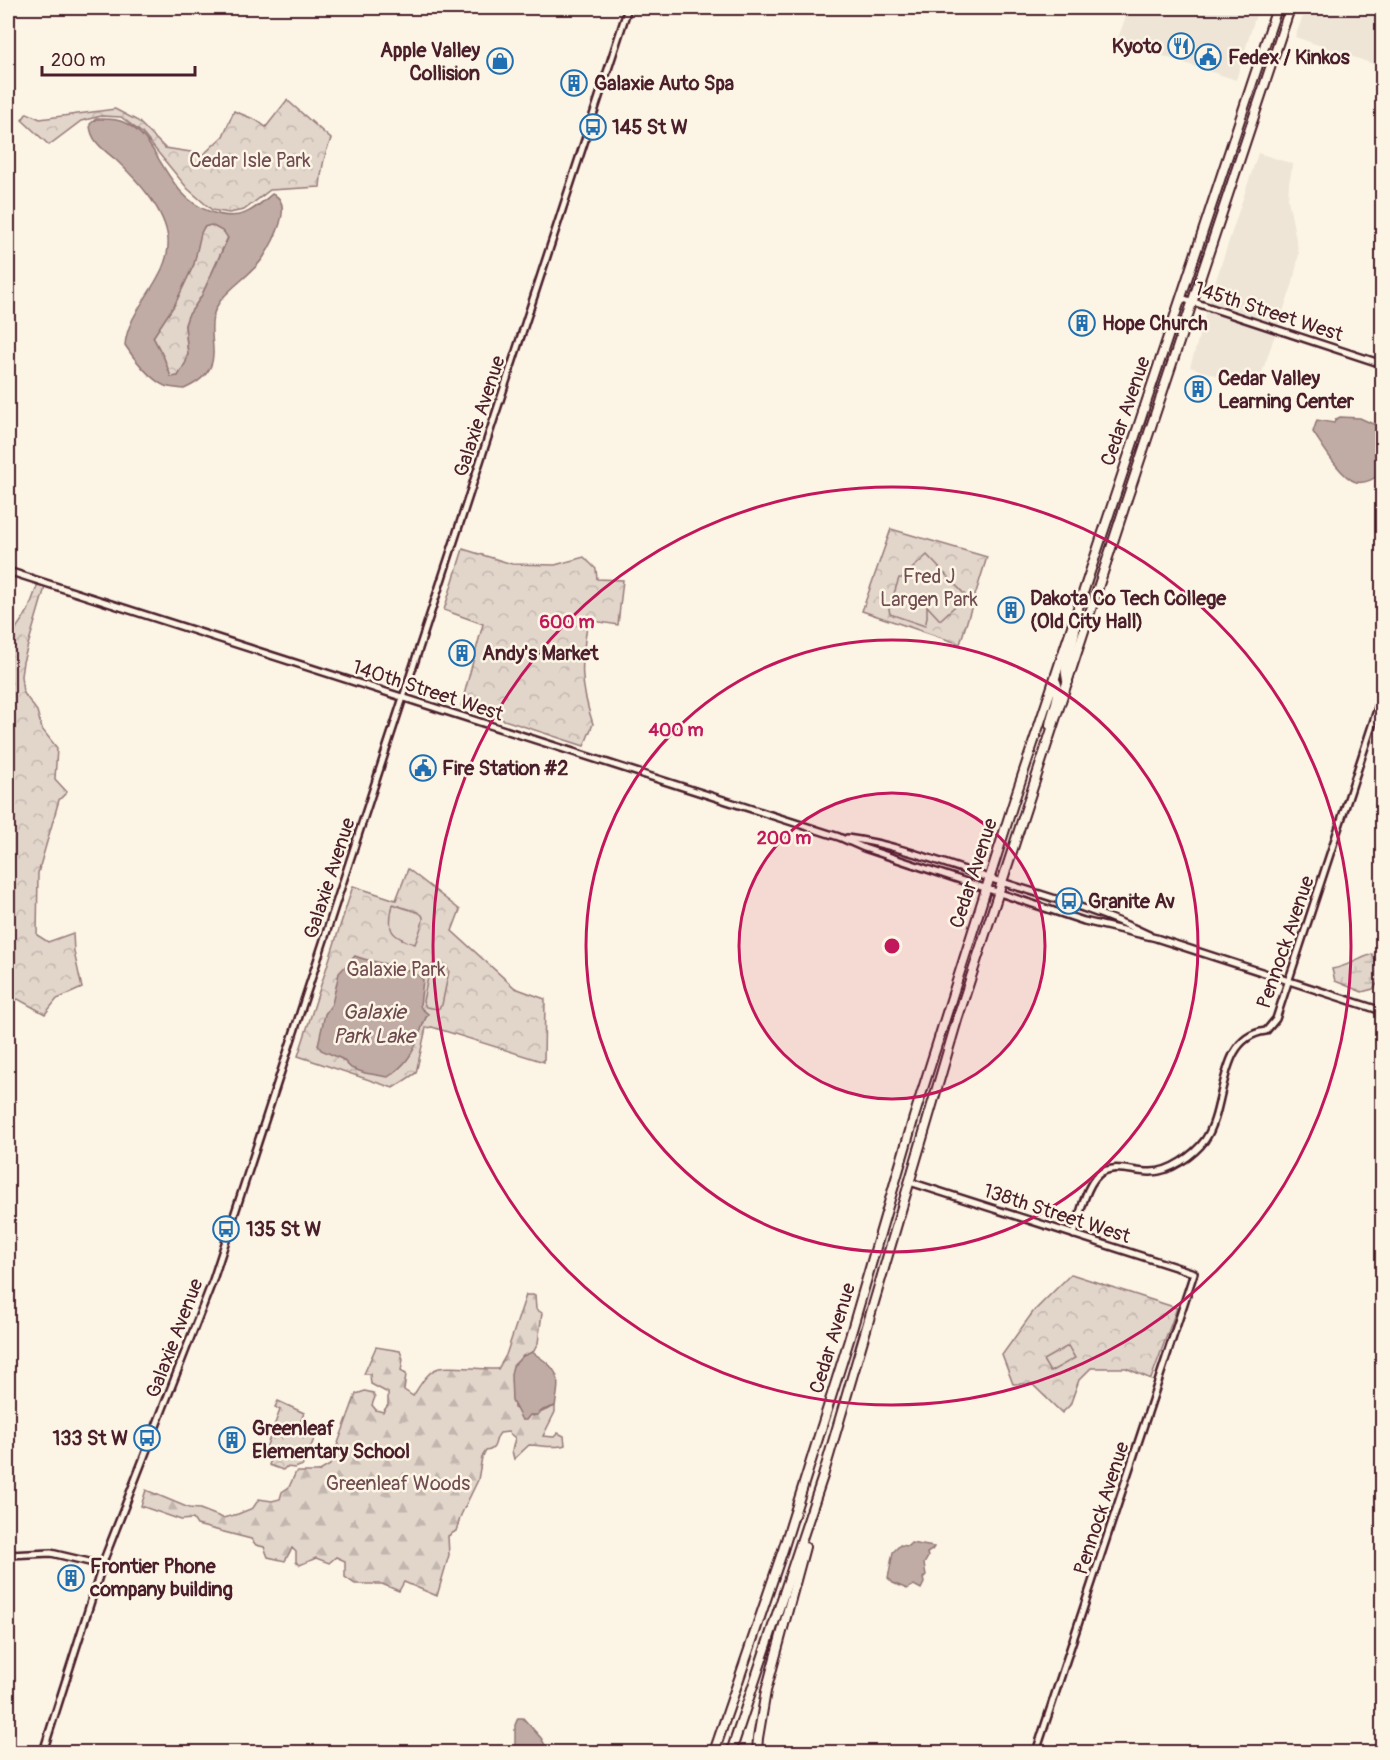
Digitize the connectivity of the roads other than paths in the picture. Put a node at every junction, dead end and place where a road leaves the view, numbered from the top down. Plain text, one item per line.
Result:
1 (628, 8) edge
2 (1277, 8) edge
3 (1290, 8) edge
4 (1181, 298) junction
5 (1193, 302) junction
6 (1383, 364) edge
7 (8, 572) edge
8 (1077, 611) junction
9 (1055, 680) junction
10 (1068, 683) junction
11 (1383, 695) edge
12 (403, 698) junction
13 (1050, 738) junction
14 (839, 837) junction
15 (989, 878) junction
16 (1002, 882) junction
17 (986, 888) junction
18 (999, 893) junction
19 (1156, 938) junction
20 (1289, 981) junction
21 (1383, 1011) edge
22 (910, 1182) junction
23 (1074, 1235) junction
24 (1194, 1274) joint
25 (823, 1476) junction
26 (8, 1555) edge
27 (102, 1565) junction
28 (43, 1752) edge
29 (714, 1752) edge
30 (731, 1752) edge
31 (757, 1752) edge
32 (1036, 1752) edge

1 - 12 street, Galaxie Avenue
2 - 4 highway, Cedar Avenue
3 - 5 highway, Cedar Avenue
4 - 5 street, 145th Street West
4 - 8 highway, Cedar Avenue
5 - 6 street, 145th Street West
5 - 10 highway, Cedar Avenue
7 - 12 street, 140th Street West
8 - 9 highway, Cedar Avenue
8 - 10 highway
9 - 13 highway
9 - 15 highway, Cedar Avenue
10 - 13 highway, Cedar Avenue
11 - 20 street, Pennock Avenue
12 - 14 street, 140th Street West
12 - 27 street, Galaxie Avenue
13 - 16 highway, Cedar Avenue
14 - 15 street, 140th Street West
14 - 17 street, 140th Street West
15 - 16 street, 140th Street West
15 - 17 highway, Cedar Avenue
16 - 18 highway, Cedar Avenue
16 - 19 street, 140th Street West
17 - 18 street, 140th Street West
17 - 29 highway, Cedar Avenue
18 - 19 street, 140th Street West
18 - 22 highway, Cedar Avenue
19 - 20 street, 140th Street West
20 - 21 street, 140th Street West
20 - 23 street, Pennock Avenue
22 - 23 street, 138th Street West
22 - 25 highway, Cedar Avenue
23 - 24 street, 138th Street West
24 - 32 street, Pennock Avenue
25 - 30 highway, Cedar Avenue
25 - 31 highway
26 - 27 street
27 - 28 street, Galaxie Avenue

